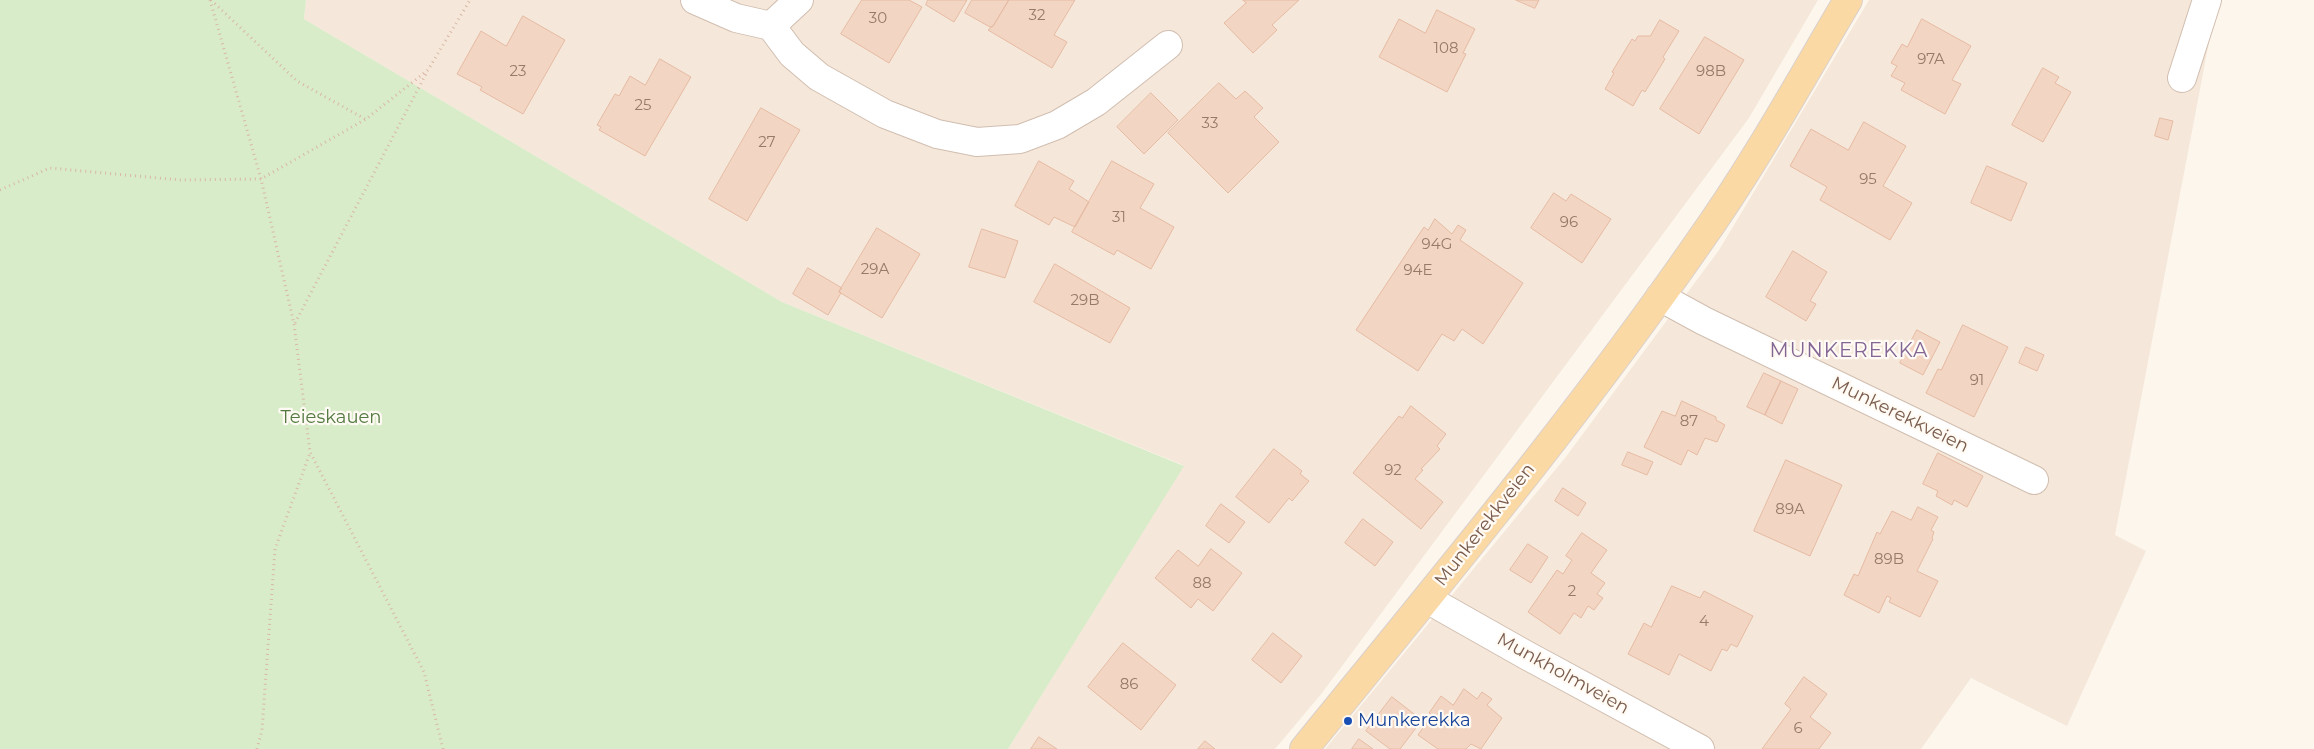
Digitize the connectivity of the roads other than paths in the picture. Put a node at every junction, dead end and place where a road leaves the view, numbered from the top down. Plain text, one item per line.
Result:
1 (695, 0) edge
2 (798, 0) edge
3 (1848, 0) edge
4 (2207, 0) edge
5 (771, 26) junction
6 (1168, 45) dead end
7 (2182, 78) dead end
8 (1660, 296) junction
9 (2034, 480) dead end
10 (1426, 598) junction
11 (1304, 749) edge
12 (1700, 749) edge

1 - 5 street
2 - 5 street
3 - 8 main road, Munkerekkveien
4 - 7 street
5 - 6 street
8 - 9 street, Munkerekkveien
8 - 10 main road, Munkerekkveien
10 - 11 main road, Munkerekkveien
10 - 12 street, Munkholmveien

